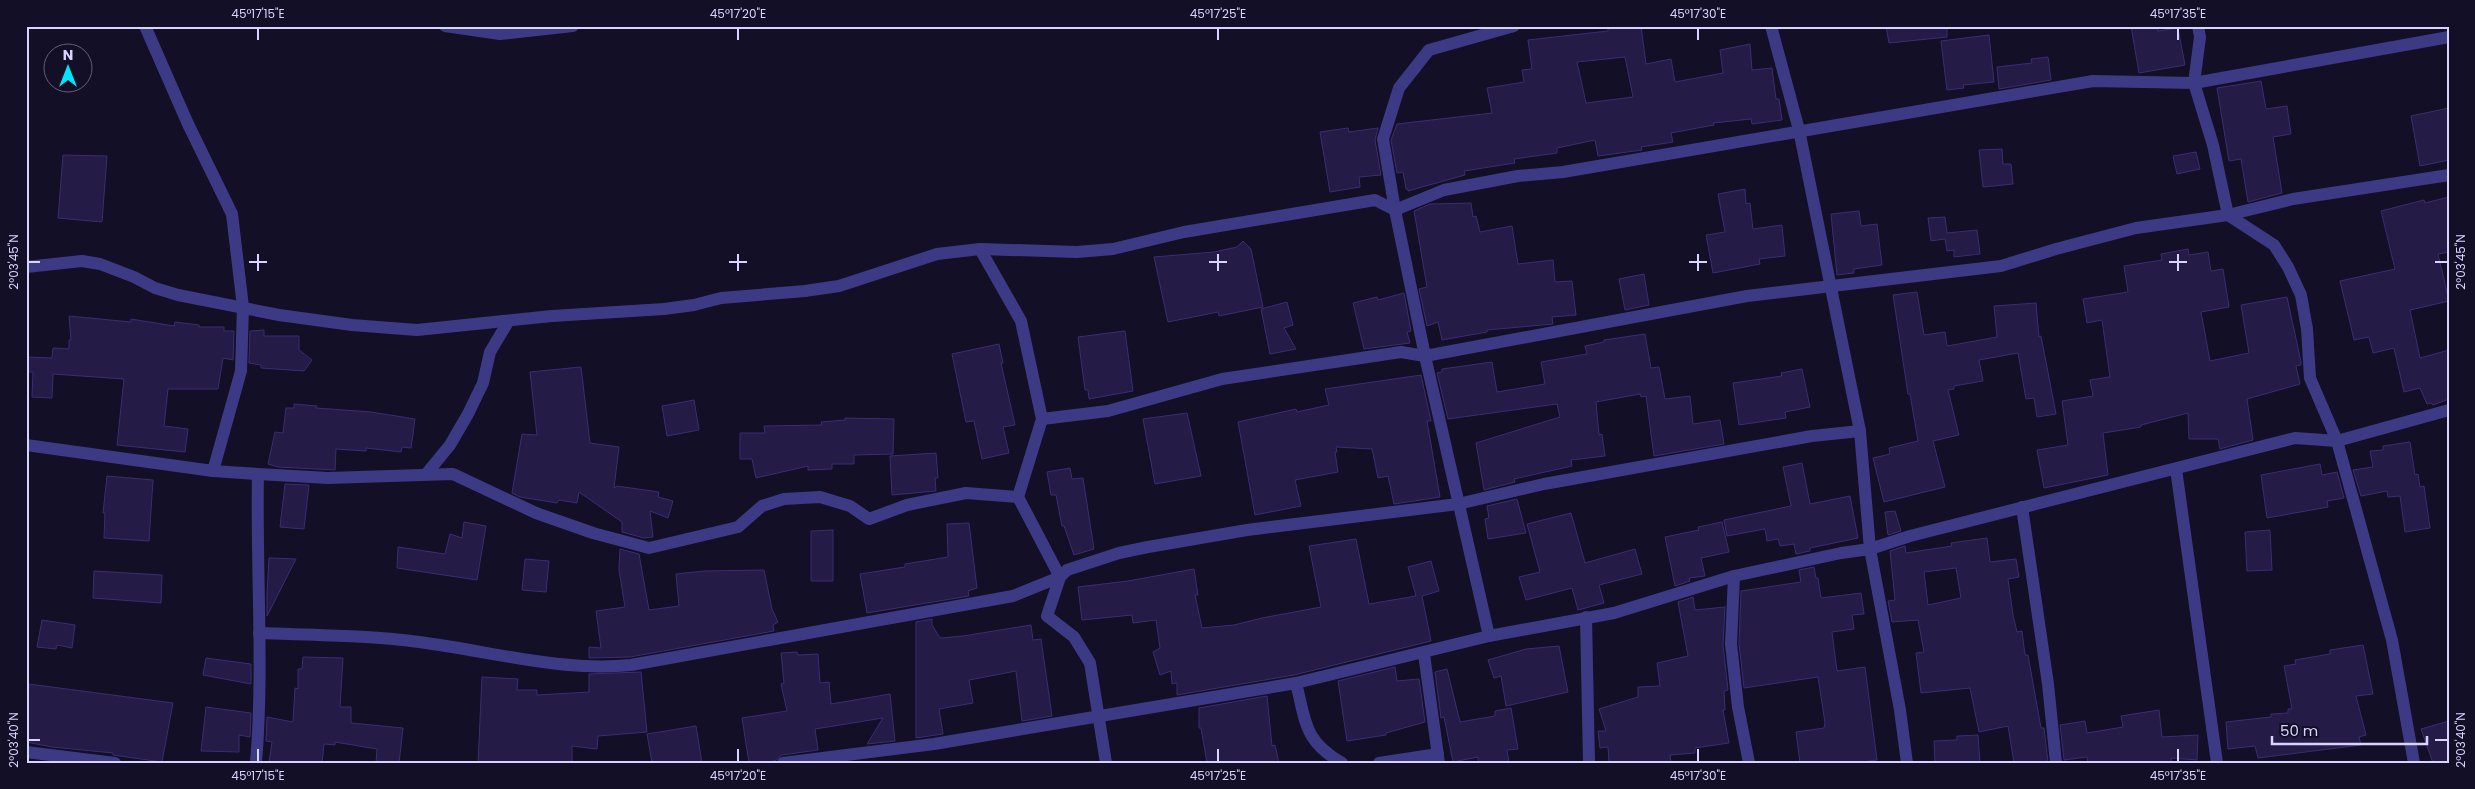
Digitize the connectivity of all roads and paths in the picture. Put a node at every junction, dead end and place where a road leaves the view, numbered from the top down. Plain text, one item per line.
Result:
1 (145, 26) edge
2 (445, 26) edge
3 (573, 26) edge
4 (1514, 26) edge
5 (1771, 26) edge
6 (2198, 26) edge
7 (2449, 37) edge
8 (2194, 83) junction
9 (1799, 130) junction
10 (2449, 175) edge
11 (1395, 210) junction
12 (2228, 215) junction
13 (980, 249) junction
14 (26, 267) edge
15 (1828, 285) junction
16 (243, 307) junction
17 (508, 322) junction
18 (1425, 356) junction
19 (2449, 410) edge
20 (1042, 419) junction
21 (1860, 432) junction
22 (2337, 441) junction
23 (26, 445) edge
24 (2176, 469) junction
25 (213, 471) junction
26 (427, 473) junction
27 (258, 474) junction
28 (1018, 497) junction
29 (1458, 504) junction
30 (2022, 507) junction
31 (1870, 549) junction
32 (1734, 576) junction
33 (1060, 577) junction
34 (1586, 617) junction
35 (259, 633) junction
36 (1489, 636) junction
37 (1424, 654) junction
38 (1296, 683) junction
39 (1100, 716) junction
40 (26, 752) edge
41 (56, 756) junction
42 (1438, 759) edge
43 (89, 761) edge
44 (40, 763) edge
45 (115, 763) edge
46 (256, 763) edge
47 (783, 763) edge
48 (1106, 763) edge
49 (1342, 763) edge
50 (1380, 763) edge
51 (1589, 763) edge
52 (1749, 763) edge
53 (1906, 763) edge
54 (2056, 763) edge
55 (2217, 763) edge
56 (2414, 763) edge

1 - 16 street
2 - 3 street
4 - 11 street
5 - 9 street
6 - 8 street
7 - 8 street
8 - 9 street
8 - 12 street
9 - 11 street
9 - 15 street
10 - 12 street
11 - 13 street
11 - 18 street
12 - 15 street
12 - 22 street
13 - 17 street
13 - 20 street
14 - 16 street
15 - 18 street
15 - 21 street
16 - 17 street
16 - 25 street
17 - 26 street
18 - 20 street
18 - 29 street
19 - 22 street
20 - 28 street
21 - 29 street
21 - 31 street
22 - 24 street
22 - 56 street
23 - 25 street
24 - 30 street
24 - 55 street
25 - 27 street
26 - 27 street
26 - 28 street
27 - 35 street
28 - 33 street
29 - 33 street
29 - 36 street
30 - 31 street
30 - 54 street
31 - 32 street
31 - 53 street
32 - 34 street
32 - 52 street
33 - 35 street
33 - 39 street
34 - 36 street
34 - 51 street
35 - 46 street
36 - 37 street
37 - 38 street
37 - 42 street
38 - 39 street
38 - 49 street
39 - 47 street
39 - 48 street
40 - 41 street
41 - 43 street
41 - 44 street
42 - 50 street
43 - 45 street

